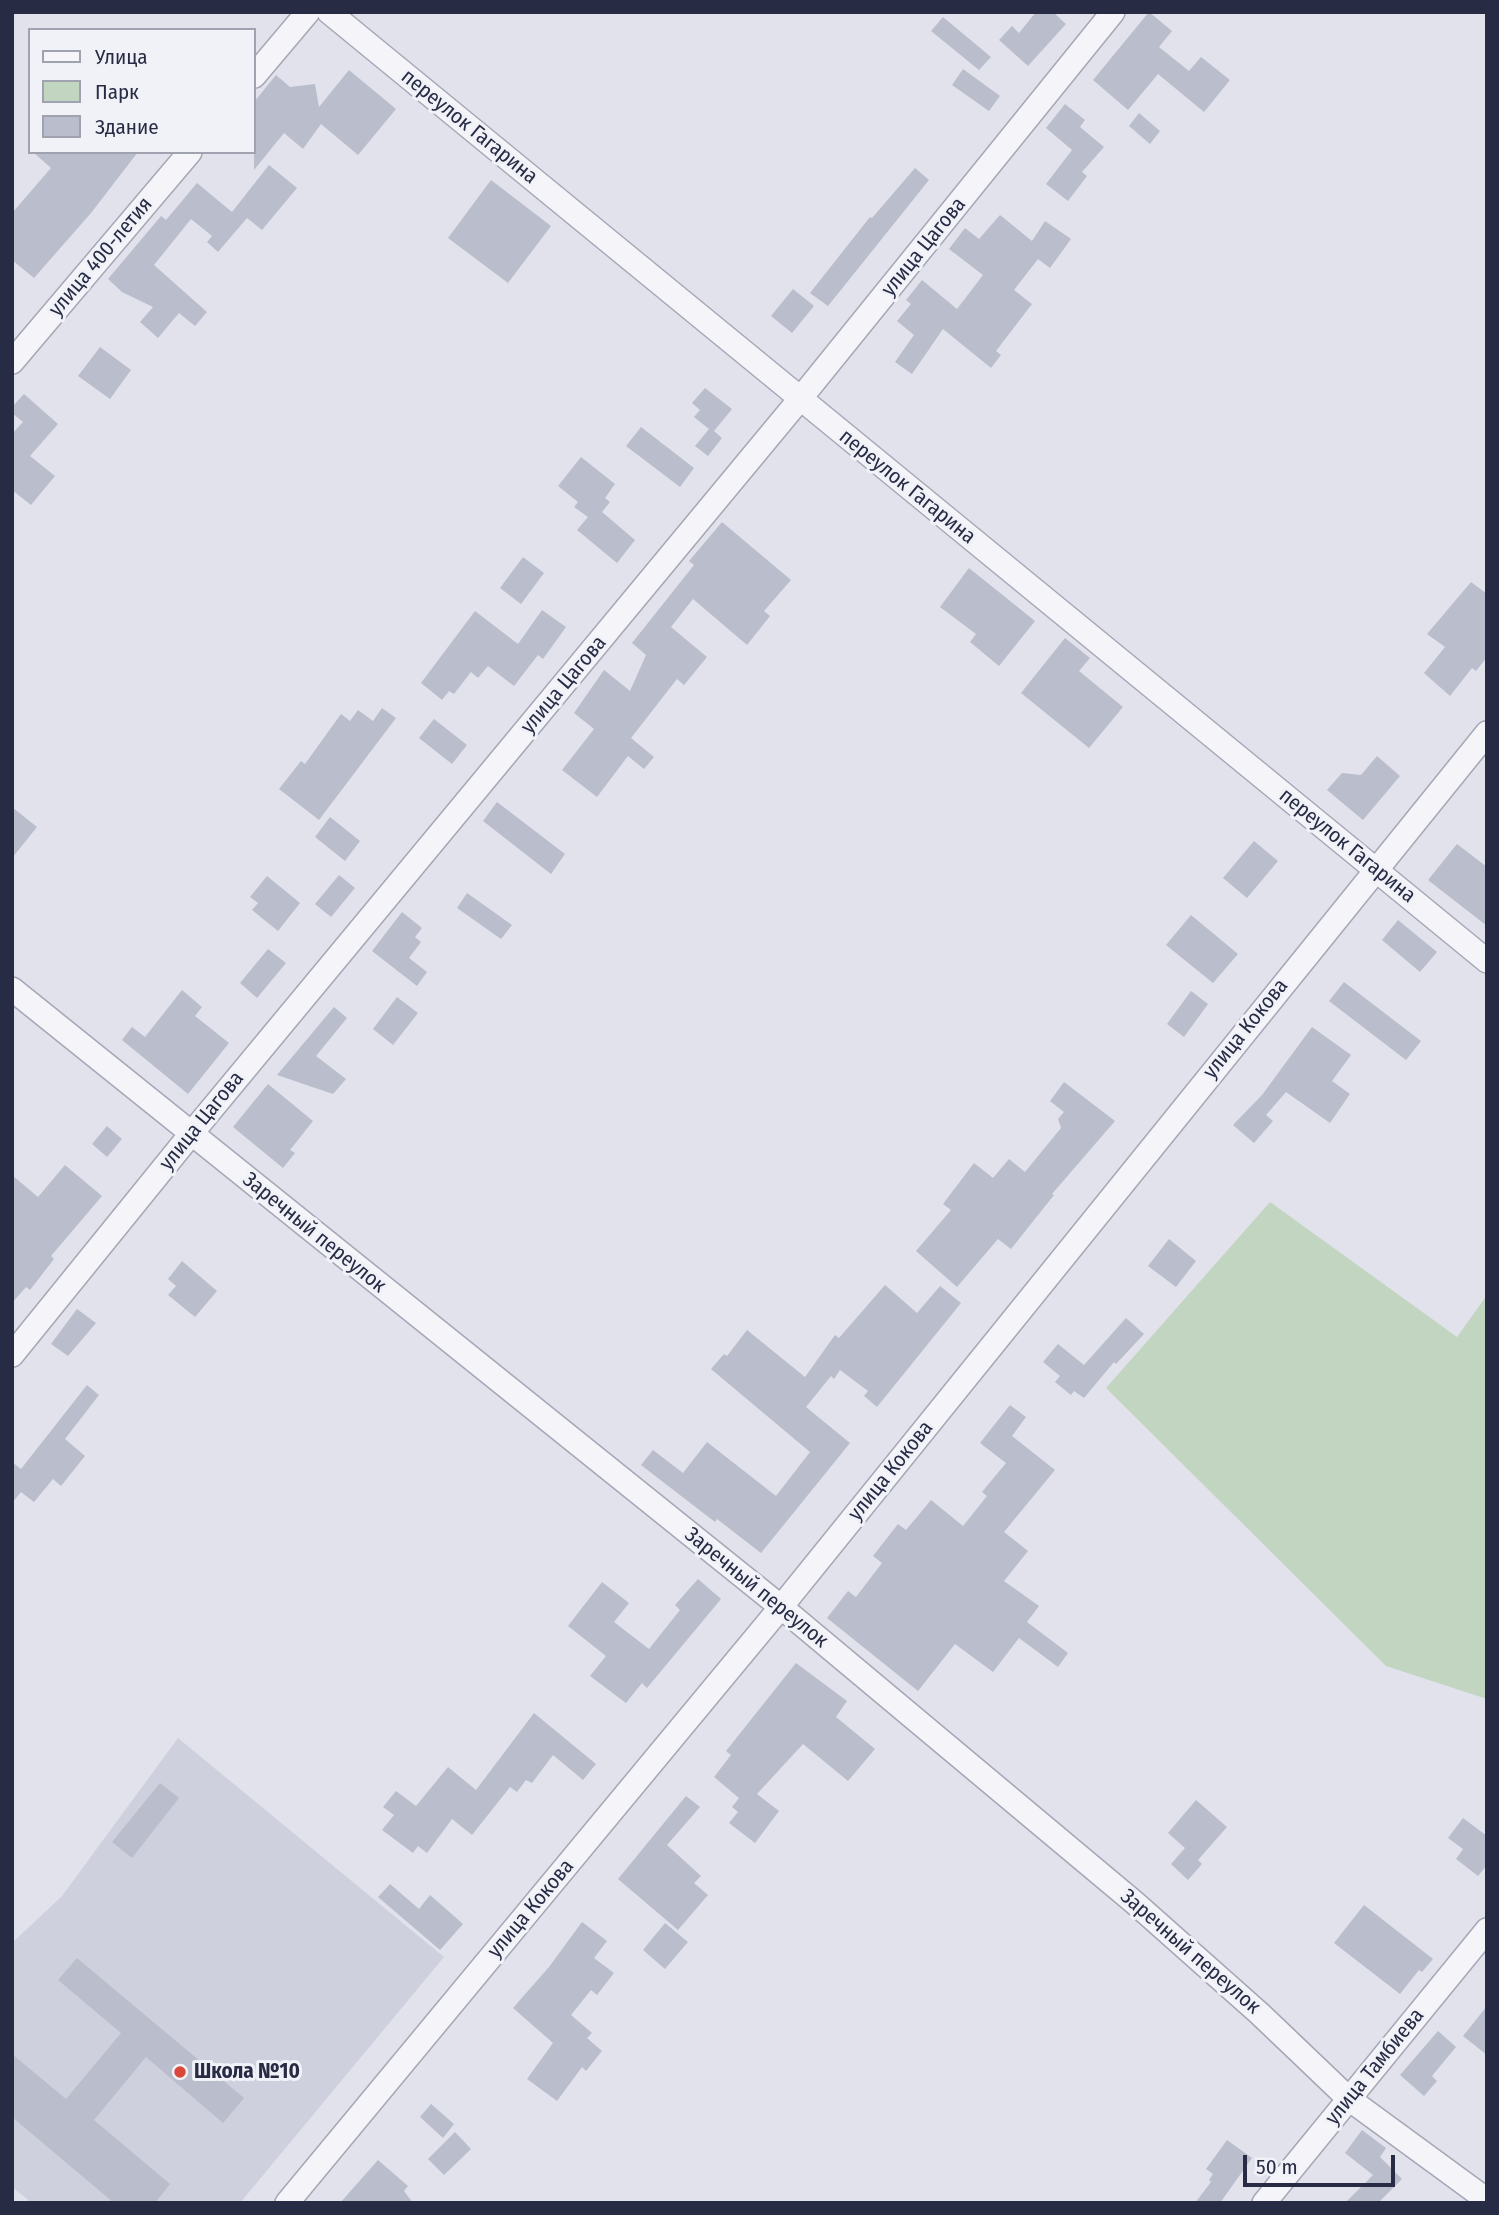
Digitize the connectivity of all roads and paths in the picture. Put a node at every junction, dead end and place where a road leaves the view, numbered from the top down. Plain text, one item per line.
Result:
1 (308, 12) edge
2 (328, 12) edge
3 (1113, 12) edge
4 (256, 74) edge
5 (188, 154) edge
6 (12, 362) edge
7 (800, 399) junction
8 (1487, 733) edge
9 (1376, 869) junction
10 (1487, 961) edge
11 (12, 989) edge
12 (191, 1134) junction
13 (12, 1355) edge
14 (781, 1607) junction
15 (1487, 1930) edge
16 (1349, 2099) junction
17 (1487, 2200) edge
18 (287, 2203) edge
19 (1264, 2203) edge

1 - 4 street
2 - 7 street, переулок Гагарина
3 - 7 street, улица Цагова
5 - 6 street, улица 400-летия
7 - 9 street, переулок Гагарина
7 - 12 street, улица Цагова
8 - 9 street, улица Кокова
9 - 10 street, переулок Гагарина
9 - 14 street, улица Кокова
11 - 12 street, Заречный переулок
12 - 13 street, улица Цагова
12 - 14 street, Заречный переулок
14 - 16 street, Заречный переулок
14 - 18 street, улица Кокова
15 - 16 street, улица Тамбиева
16 - 17 street, Заречный переулок
16 - 19 street, улица Тамбиева

